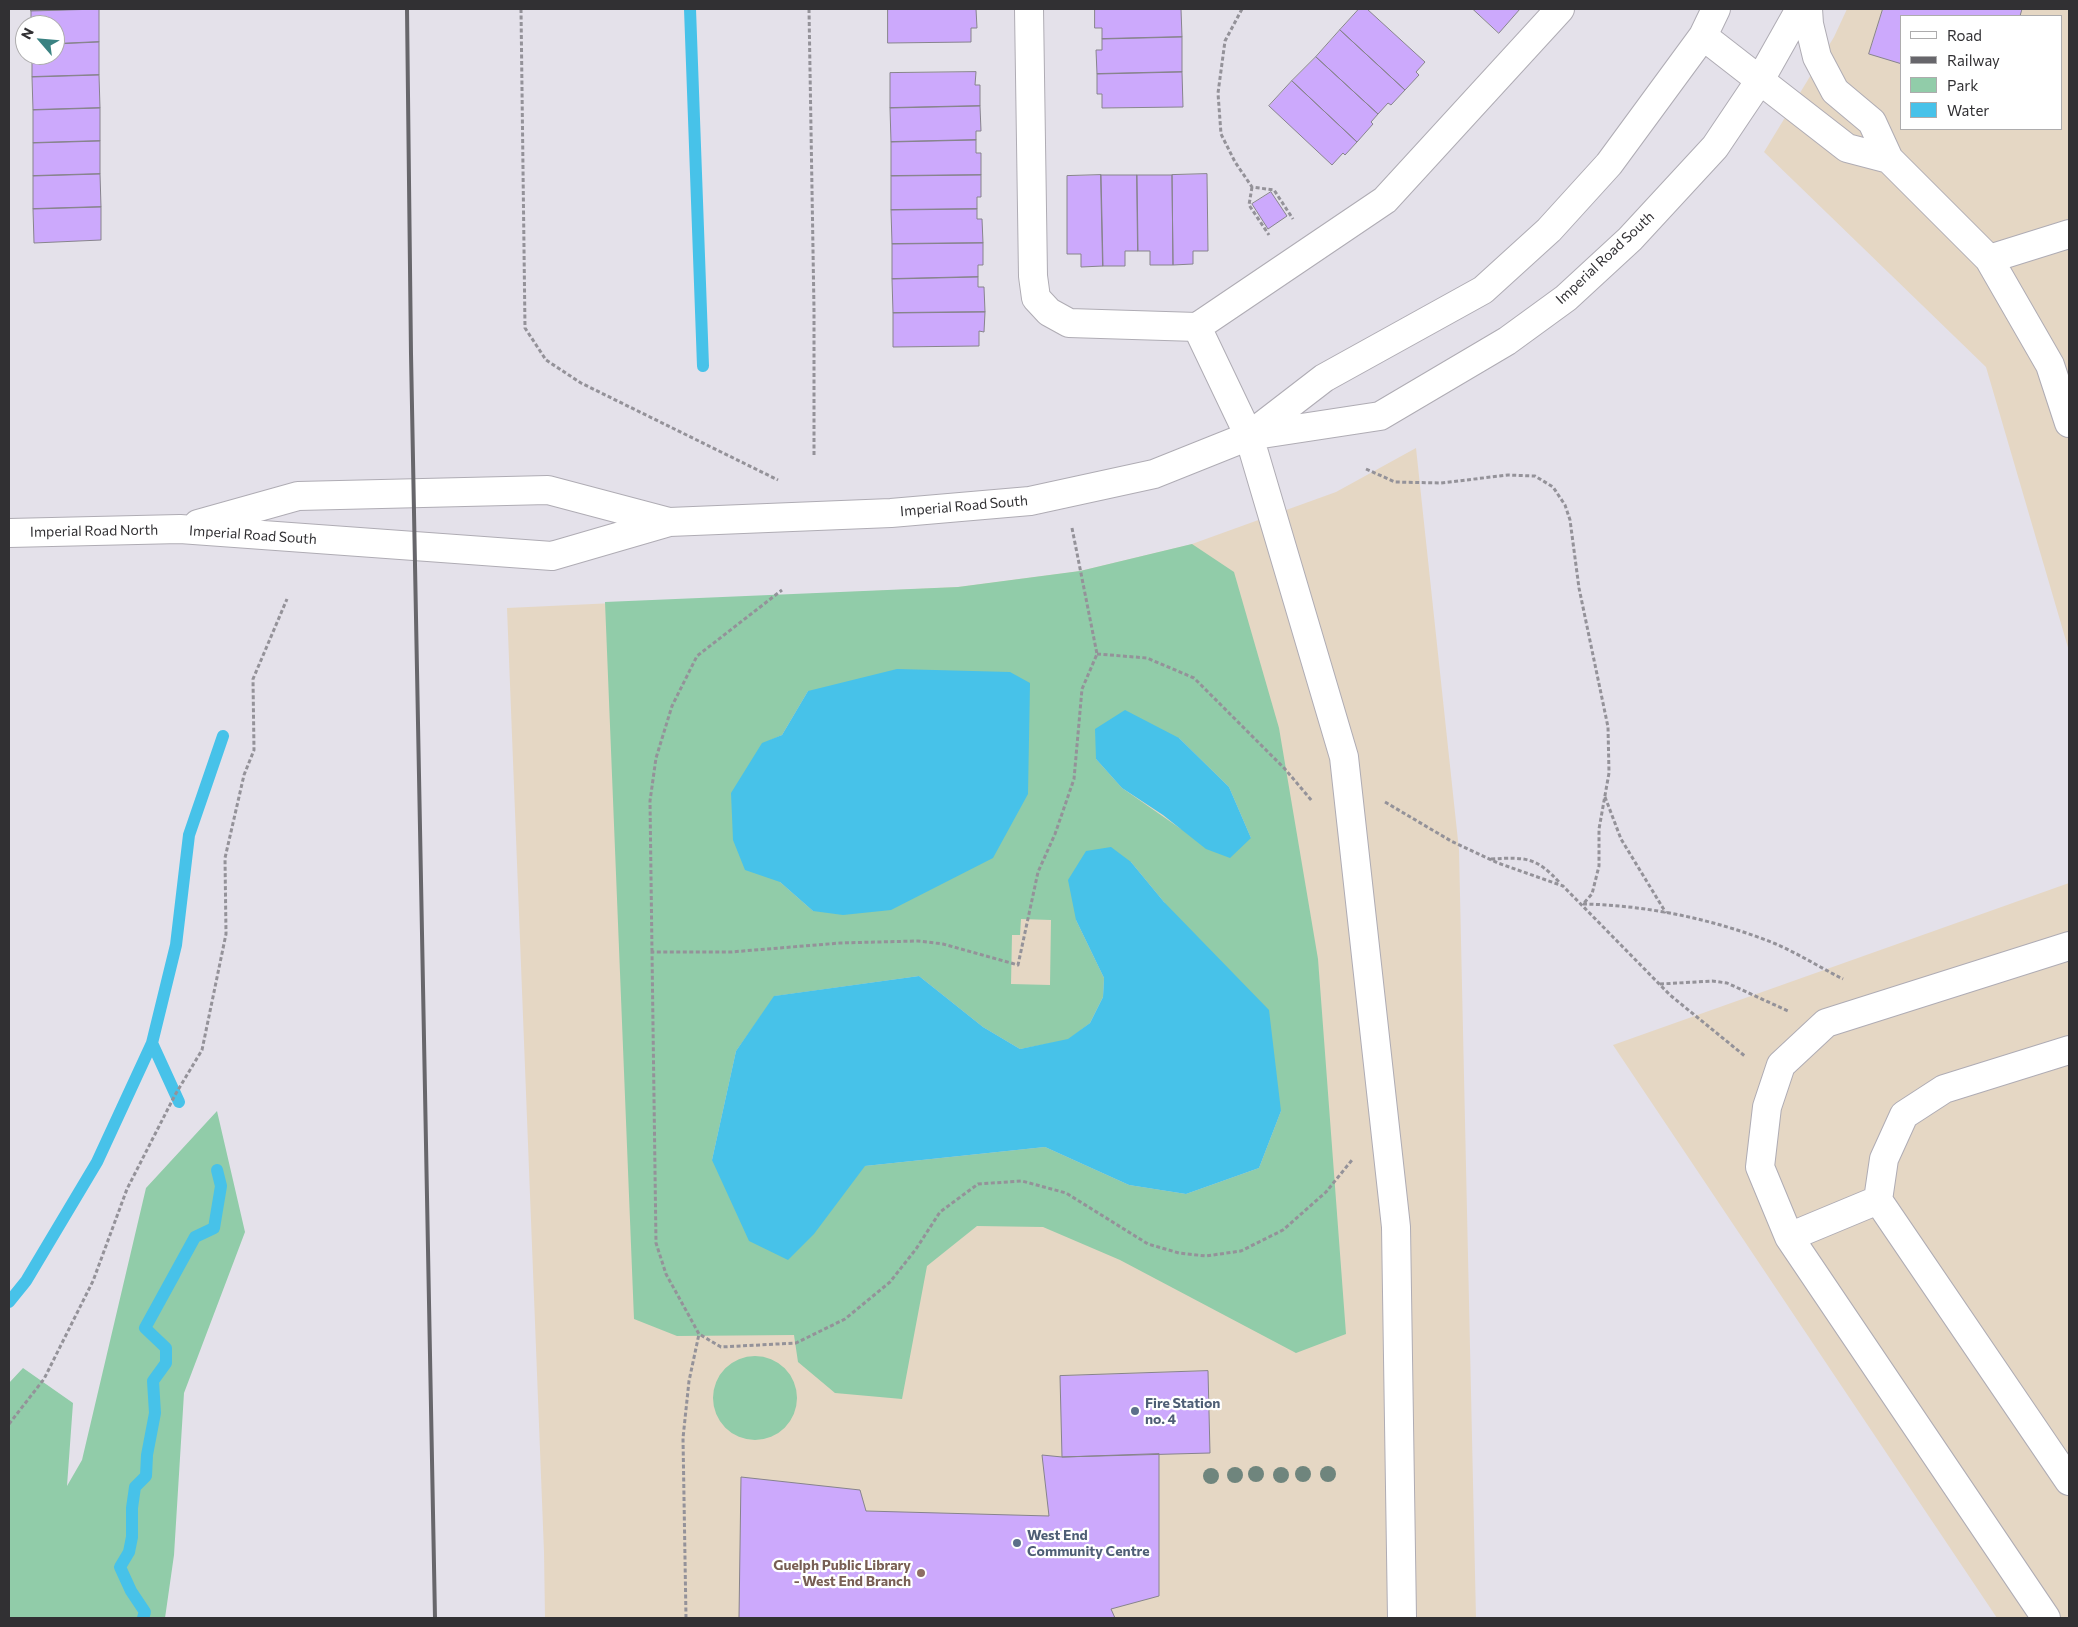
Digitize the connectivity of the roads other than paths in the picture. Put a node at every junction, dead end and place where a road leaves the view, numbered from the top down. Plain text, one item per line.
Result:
1 (1029, 9) edge
2 (1560, 9) edge
3 (1716, 9) edge
4 (1800, 9) edge
5 (1808, 9) edge
6 (1703, 36) junction
7 (1760, 80) junction
8 (1889, 159) junction
9 (2069, 234) edge
10 (1989, 259) junction
11 (1197, 327) junction
12 (2069, 423) edge
13 (1249, 436) junction
14 (669, 522) junction
15 (180, 530) junction
16 (9, 533) edge
17 (2069, 946) edge
18 (2069, 1050) edge
19 (1878, 1200) junction
20 (1790, 1237) junction
21 (2069, 1480) edge
22 (1402, 1618) edge
23 (2046, 1618) edge

1 - 11 street
2 - 11 street
3 - 6 street, Imperial Road South
4 - 7 street, Imperial Road South
5 - 8 street
6 - 7 street
6 - 13 street, Imperial Road South
7 - 8 street
7 - 13 street, Imperial Road South
8 - 10 street
9 - 10 street
10 - 12 street
11 - 13 street
13 - 14 street, Imperial Road South
13 - 22 street
14 - 15 street, Imperial Road South
14 - 15 street, Imperial Road South
15 - 16 street, Imperial Road North
17 - 20 street
18 - 19 street
19 - 20 street
19 - 21 street
20 - 23 street

